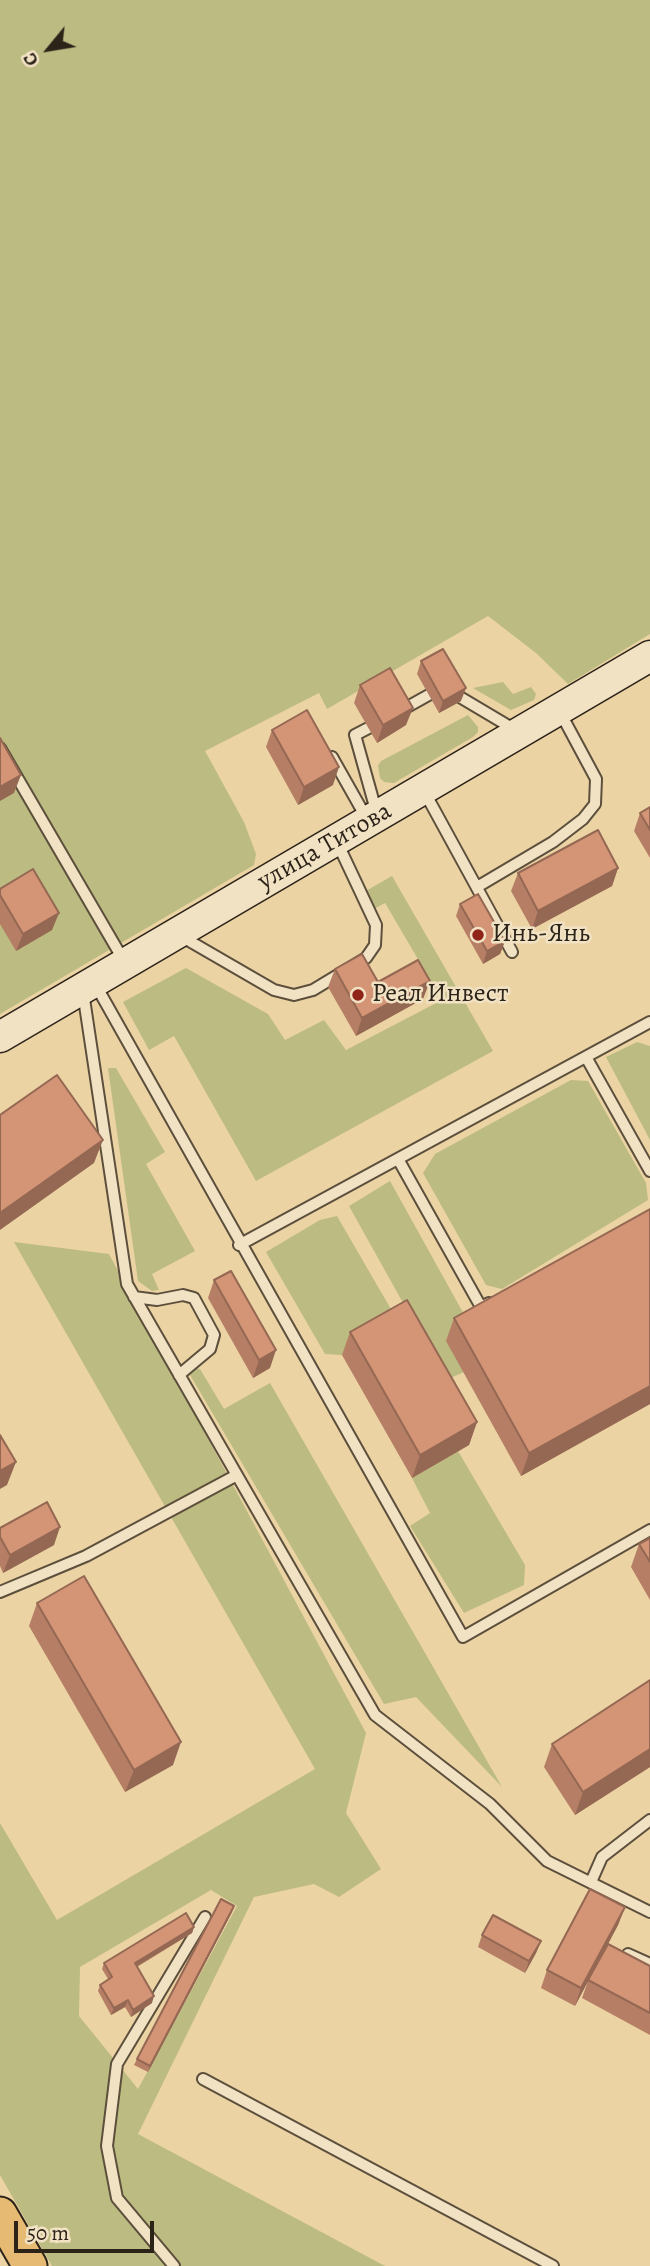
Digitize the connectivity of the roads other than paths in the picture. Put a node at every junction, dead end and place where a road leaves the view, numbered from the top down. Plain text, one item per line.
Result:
1 (650, 656) edge
2 (558, 709) junction
3 (519, 732) junction
4 (325, 746) edge
5 (0, 748) edge
6 (423, 789) junction
7 (373, 818) junction
8 (336, 840) junction
9 (477, 887) junction
10 (177, 934) junction
11 (512, 951) dead end
12 (125, 964) junction
13 (88, 985) junction
14 (650, 1022) edge
15 (0, 1037) edge
16 (586, 1057) junction
17 (398, 1158) junction
18 (650, 1171) edge
19 (240, 1245) junction
20 (505, 1294) edge
21 (134, 1297) junction
22 (179, 1375) junction
23 (237, 1475) junction
24 (650, 1531) edge
25 (0, 1592) edge
26 (650, 1820) edge
27 (591, 1882) junction
28 (650, 1912) edge
29 (205, 1917) dead end
30 (628, 1954) edge
31 (650, 1964) edge
32 (203, 2079) dead end
33 (0, 2214) edge
34 (30, 2266) edge
35 (174, 2266) edge
36 (553, 2266) edge

1 - 2 main road, улица Титова
2 - 3 main road, улица Титова
2 - 9 lane
3 - 6 main road, улица Титова
3 - 7 lane
4 - 7 lane
5 - 12 lane
6 - 7 main road, улица Титова
6 - 9 lane
7 - 8 main road, улица Титова
8 - 10 main road, улица Титова
8 - 10 lane
9 - 11 lane
10 - 12 main road, улица Титова
12 - 13 main road, улица Титова
13 - 15 main road, улица Титова
13 - 19 lane
13 - 21 lane
14 - 16 lane
16 - 17 lane
16 - 18 lane
17 - 19 lane
17 - 20 lane
19 - 24 lane
21 - 22 lane
21 - 22 lane
22 - 23 lane
23 - 25 lane
23 - 27 lane
26 - 27 lane
27 - 28 lane
29 - 35 lane
30 - 31 lane
32 - 36 lane
33 - 34 main road

